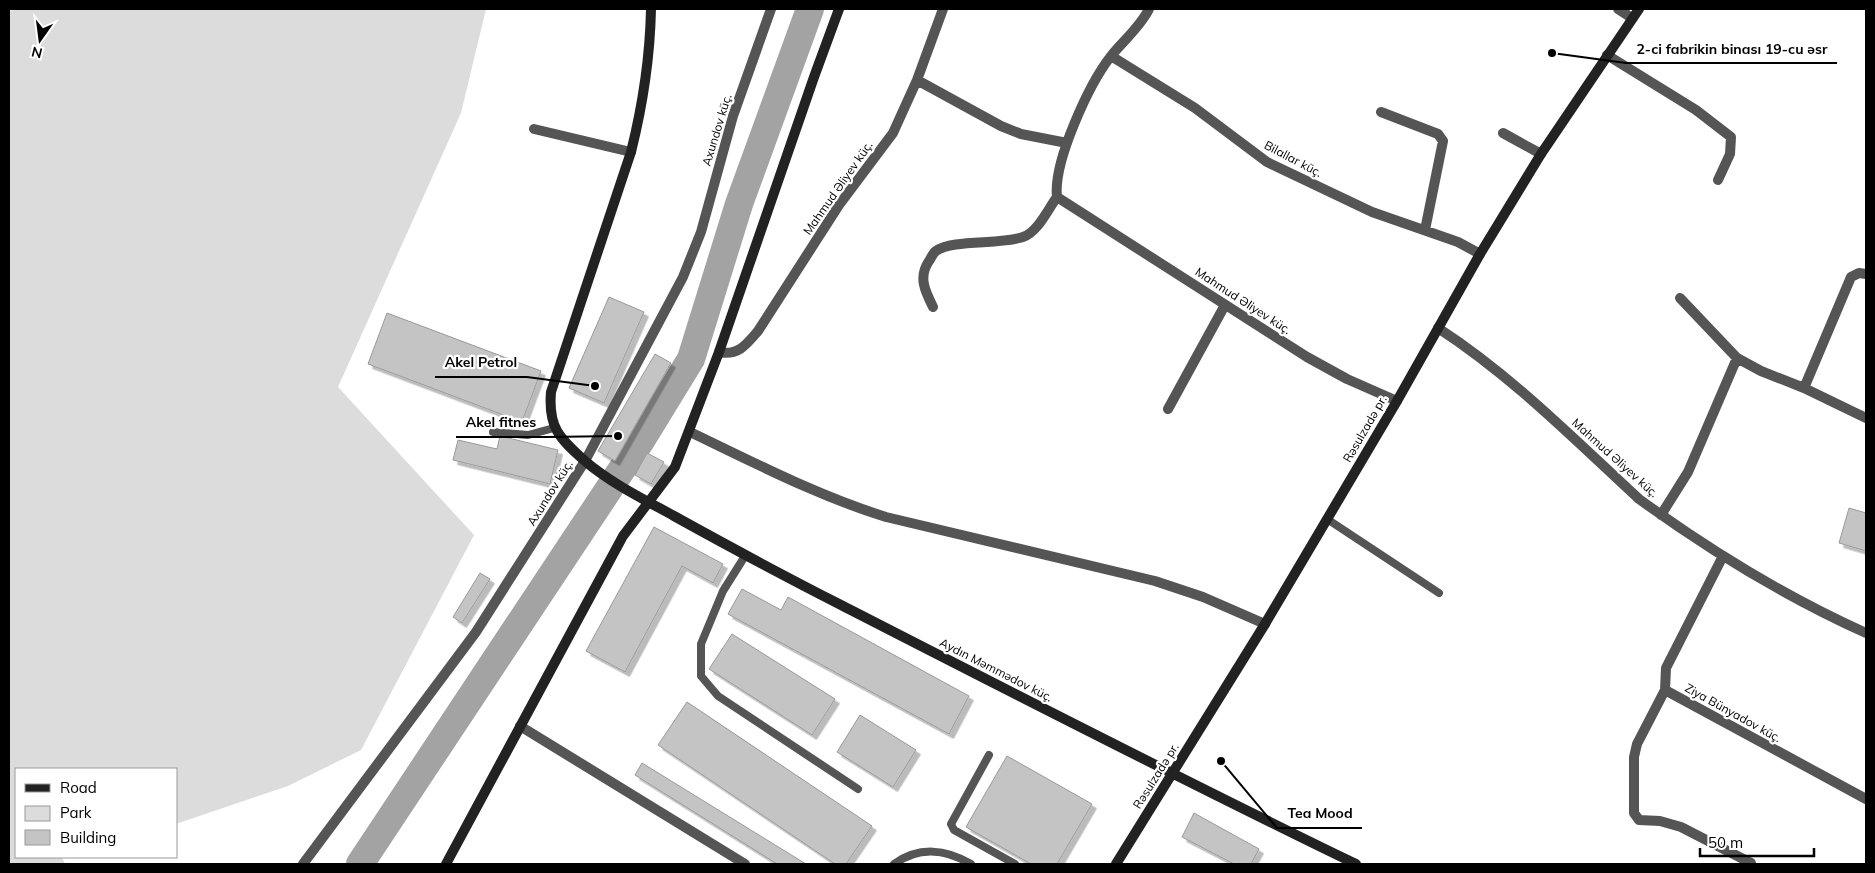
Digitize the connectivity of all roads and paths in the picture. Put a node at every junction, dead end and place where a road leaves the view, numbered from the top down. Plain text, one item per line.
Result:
1 (651, 9) edge
2 (771, 9) edge
3 (839, 9) edge
4 (943, 9) edge
5 (1149, 9) edge
6 (1618, 9) edge
7 (1639, 9) edge
8 (1632, 18) junction
9 (1607, 55) junction
10 (1111, 56) junction
11 (917, 80) junction
12 (1381, 112) dead end
13 (534, 129) dead end
14 (1503, 133) dead end
15 (1067, 143) junction
16 (631, 152) junction
17 (1542, 154) junction
18 (1718, 180) dead end
19 (1057, 197) junction
20 (1425, 230) junction
21 (1480, 254) junction
22 (1866, 274) edge
23 (1680, 298) dead end
24 (1225, 305) junction
25 (933, 307) dead end
26 (1438, 328) junction
27 (719, 352) junction
28 (1737, 358) junction
29 (1804, 388) junction
30 (1397, 401) junction
31 (1168, 409) dead end
32 (1866, 418) edge
33 (554, 428) junction
34 (493, 432) dead end
35 (690, 432) junction
36 (585, 461) junction
37 (648, 502) junction
38 (1661, 515) junction
39 (1327, 519) junction
40 (745, 556) junction
41 (1723, 556) junction
42 (1439, 593) dead end
43 (1265, 624) junction
44 (1866, 633) edge
45 (1665, 690) junction
46 (520, 726) junction
47 (989, 755) dead end
48 (1171, 774) junction
49 (858, 789) dead end
50 (1866, 799) edge
51 (1751, 863) dead end
52 (303, 864) edge
53 (446, 864) edge
54 (745, 864) edge
55 (894, 864) edge
56 (971, 864) edge
57 (1015, 864) edge
58 (1116, 864) edge
59 (1356, 864) edge

1 - 16 street
2 - 36 street, Axundov küç.
3 - 27 street
4 - 11 street, Mahmud Əliyev küç.
5 - 10 street
6 - 8 street
7 - 8 street, Rəsulzadə pr.
8 - 9 street, Rəsulzadə pr.
9 - 17 street, Rəsulzadə pr.
9 - 18 street
10 - 15 street
10 - 20 street, Bilallar küç.
11 - 15 street
11 - 27 street, Mahmud Əliyev küç.
12 - 20 street
13 - 16 street
14 - 17 street
15 - 19 street
16 - 33 street
17 - 21 street, Rəsulzadə pr.
19 - 24 street, Mahmud Əliyev küç.
19 - 25 street
20 - 21 street, Bilallar küç.
21 - 26 street, Rəsulzadə pr.
22 - 29 street
23 - 28 street
24 - 30 street, Mahmud Əliyev küç.
24 - 31 street
26 - 30 street, Rəsulzadə pr.
26 - 38 street, Mahmud Əliyev küç.
27 - 35 street
28 - 29 street
28 - 38 street
29 - 32 street
30 - 39 street, Rəsulzadə pr.
33 - 34 lane
33 - 36 street, Aydın Məmmədov küç.
35 - 37 street
35 - 43 street
36 - 37 street, Aydın Məmmədov küç.
36 - 52 street, Axundov küç.
37 - 40 street, Aydın Məmmədov küç.
37 - 46 street
38 - 41 street, Mahmud Əliyev küç.
39 - 42 lane
39 - 43 street, Rəsulzadə pr.
40 - 48 street, Aydın Məmmədov küç.
40 - 49 lane
41 - 44 street, Mahmud Əliyev küç.
41 - 45 street, Ziya Bünyadov küç.
43 - 48 street, Rəsulzadə pr.
45 - 50 street, Ziya Bünyadov küç.
45 - 51 street
46 - 53 street
46 - 54 street
47 - 57 lane
48 - 58 street, Rəsulzadə pr.
48 - 59 street, Aydın Məmmədov küç.
55 - 56 lane

